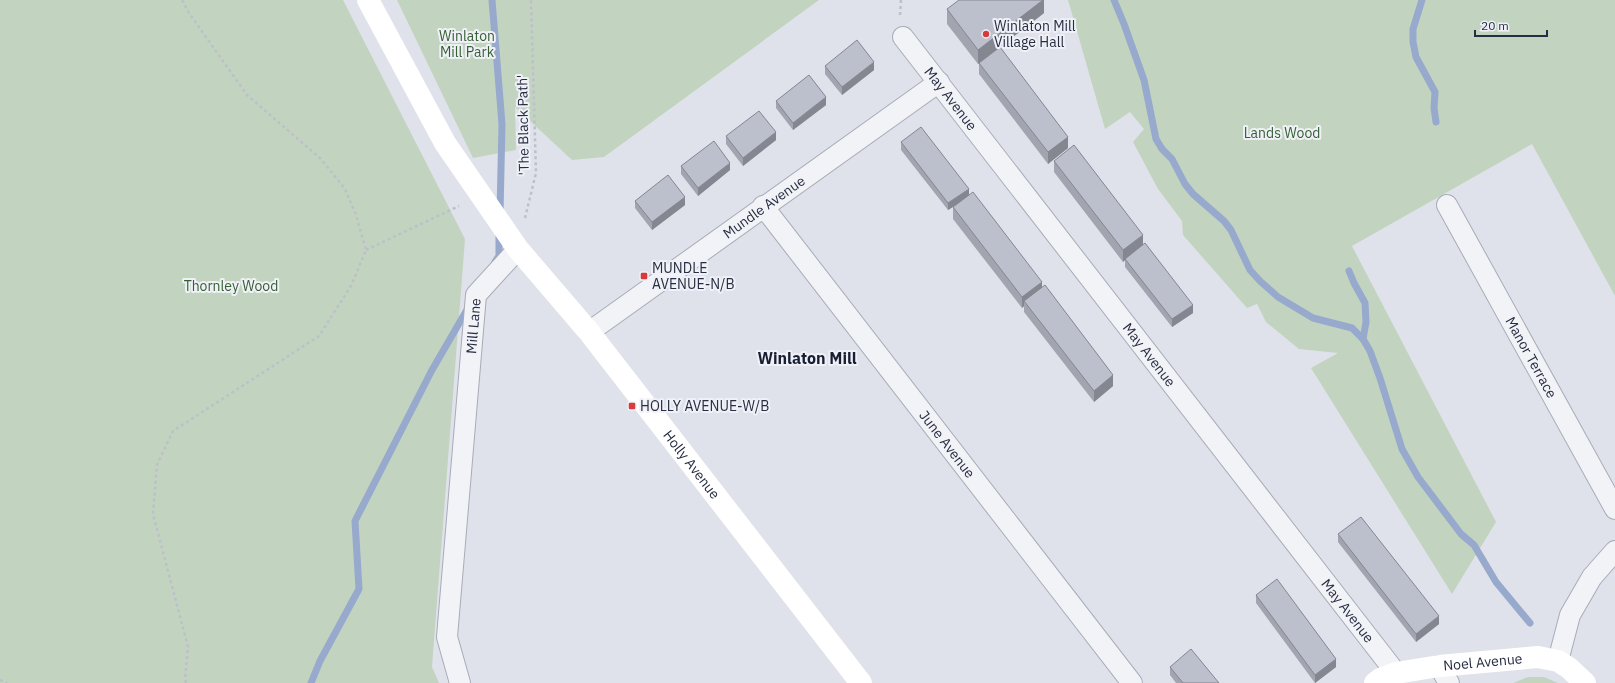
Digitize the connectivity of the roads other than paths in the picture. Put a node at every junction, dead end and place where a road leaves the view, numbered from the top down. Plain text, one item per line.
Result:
1 (368, 0) edge
2 (903, 37) dead end
3 (938, 82) junction
4 (1447, 205) dead end
5 (762, 206) junction
6 (518, 249) junction
7 (589, 332) junction
8 (1615, 509) edge
9 (1615, 550) edge
10 (1558, 660) junction
11 (1396, 673) junction
12 (1444, 674) edge
13 (460, 683) edge
14 (861, 683) edge
15 (1132, 683) edge
16 (1374, 683) edge
17 (1585, 683) edge

1 - 6 street
2 - 3 street, May Avenue
3 - 5 street, Mundle Avenue
3 - 11 street, May Avenue
4 - 8 street, Manor Terrace
5 - 7 street, Mundle Avenue
5 - 15 street, June Avenue
6 - 7 street, Holly Avenue
6 - 13 street, Mill Lane
7 - 14 street, Holly Avenue
9 - 10 street
10 - 12 street, Noel Avenue
10 - 17 street, Noel Avenue
11 - 12 street, Noel Avenue
11 - 16 street, Noel Avenue

